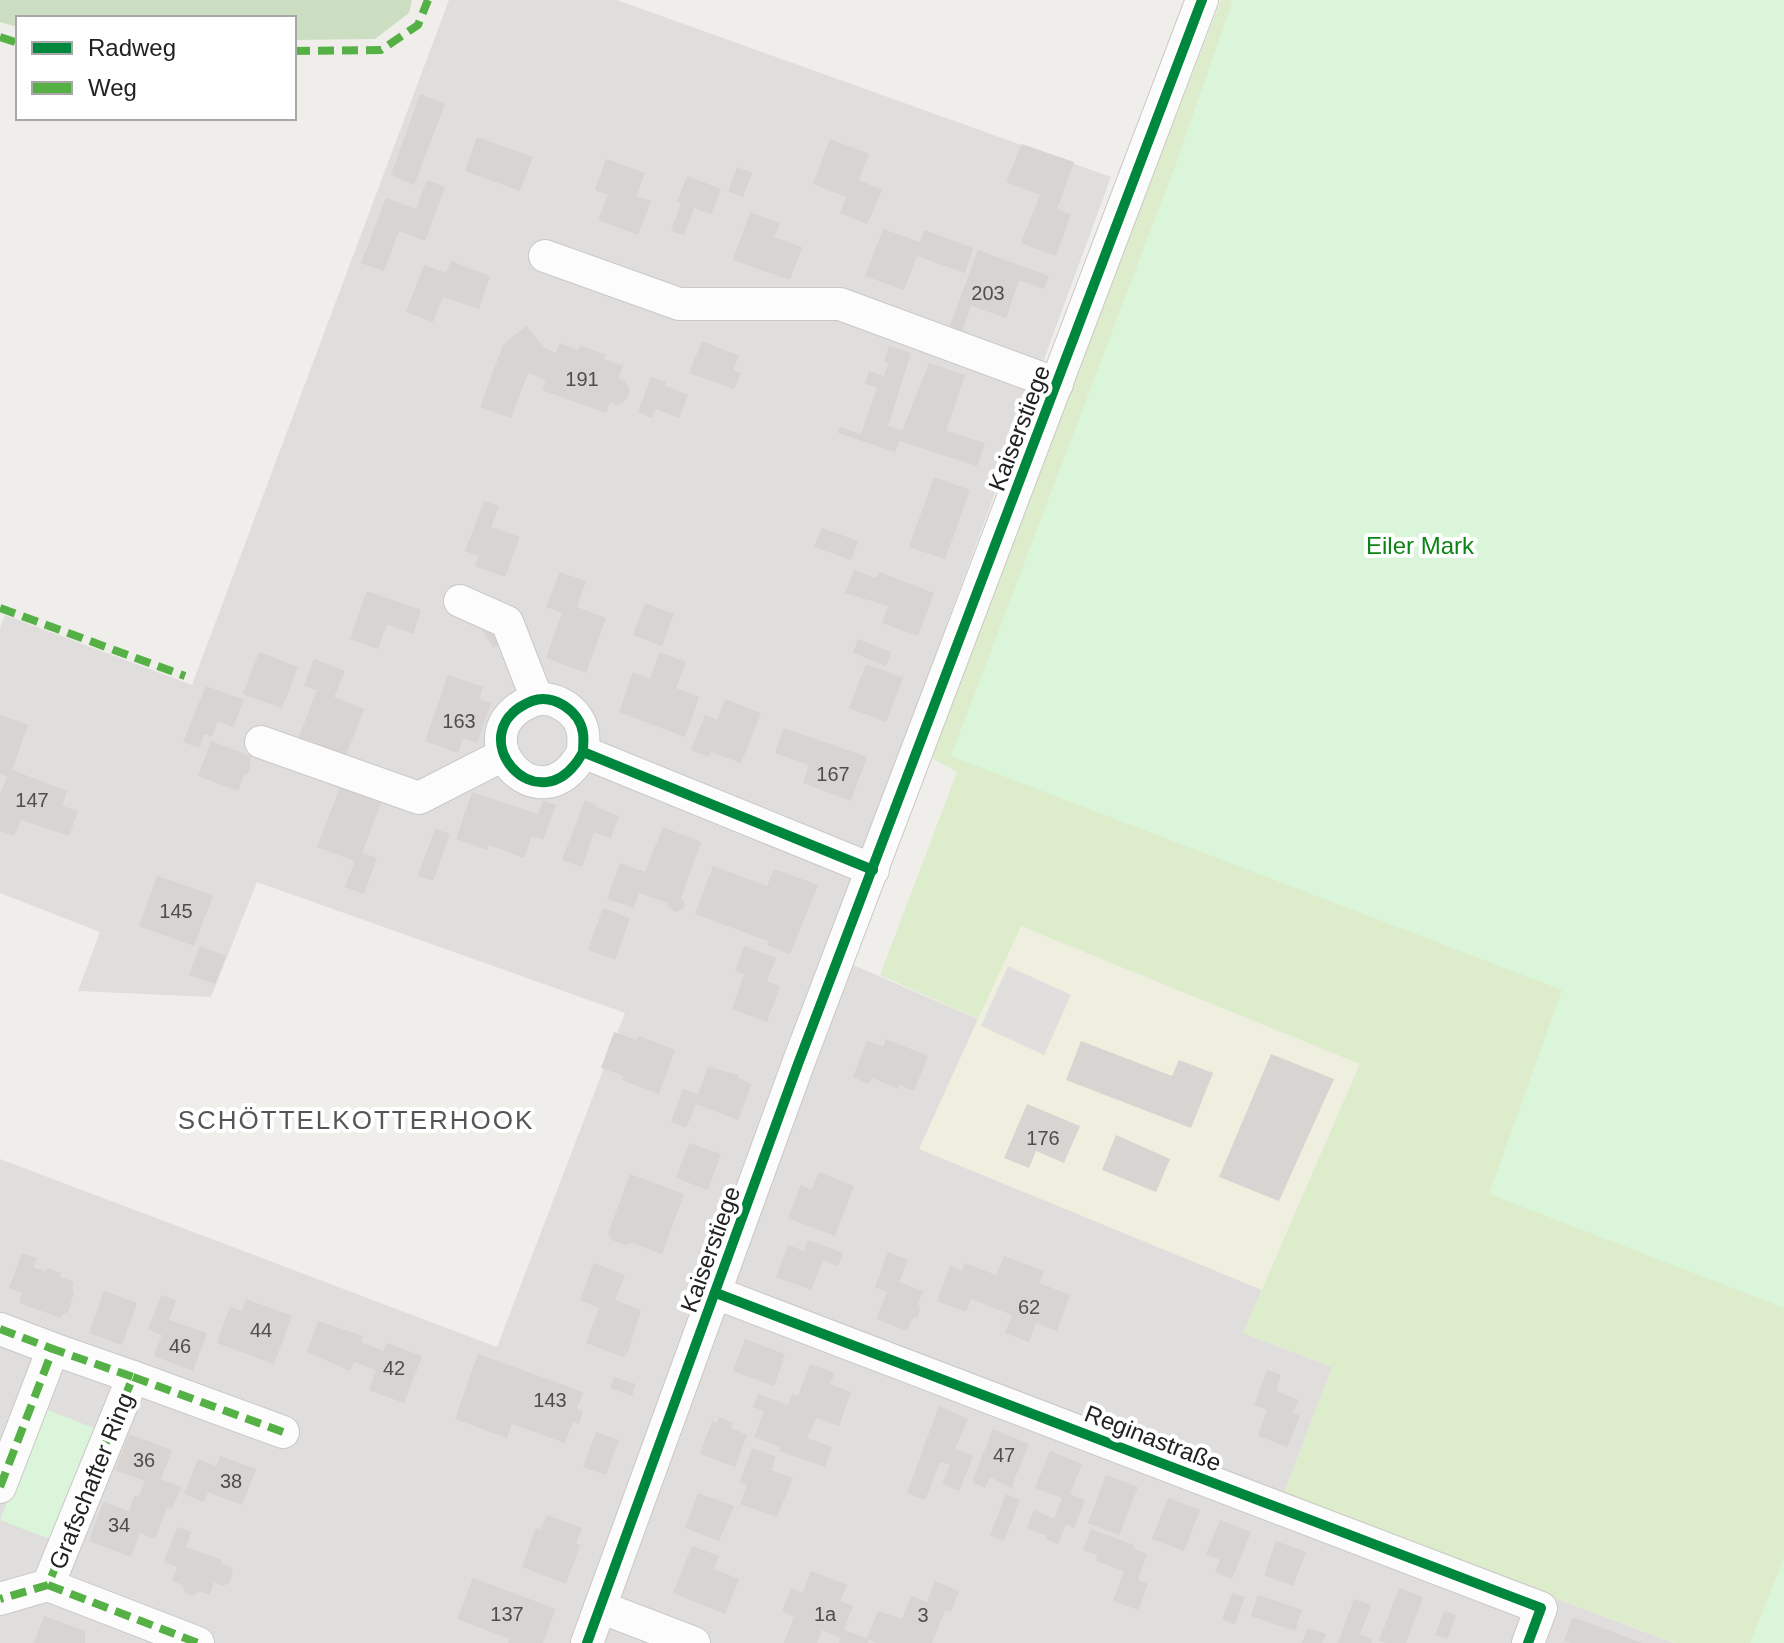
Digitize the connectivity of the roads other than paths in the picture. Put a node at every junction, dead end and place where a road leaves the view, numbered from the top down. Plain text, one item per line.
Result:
1 (1202, 0) edge
2 (545, 256) dead end
3 (1057, 384) junction
4 (460, 601) dead end
5 (537, 699) junction
6 (261, 742) dead end
7 (583, 752) junction
8 (503, 755) junction
9 (873, 870) junction
10 (716, 1293) junction
11 (0, 1329) edge
12 (53, 1349) junction
13 (133, 1377) junction
14 (283, 1432) dead end
15 (0, 1487) edge
16 (48, 1585) junction
17 (0, 1599) edge
18 (600, 1607) junction
19 (198, 1643) edge
20 (587, 1643) edge
21 (694, 1643) edge
22 (1528, 1643) edge

1 - 3 street, Kaiserstiege
2 - 3 street, Kaiserstiege
3 - 9 street, Kaiserstiege
4 - 5 street
5 - 7 street
5 - 8 street
6 - 8 street
7 - 8 street
7 - 9 street
9 - 10 street, Kaiserstiege
10 - 18 street, Kaiserstiege
10 - 22 street, Reginastraße
11 - 12 street, Grafschafter Ring
12 - 13 street, Grafschafter Ring
12 - 15 street
13 - 14 street, Grafschafter Ring
13 - 16 street, Grafschafter Ring
16 - 17 street, Grafschafter Ring
16 - 19 street, Grafschafter Ring
18 - 20 street, Kaiserstiege
18 - 21 street

